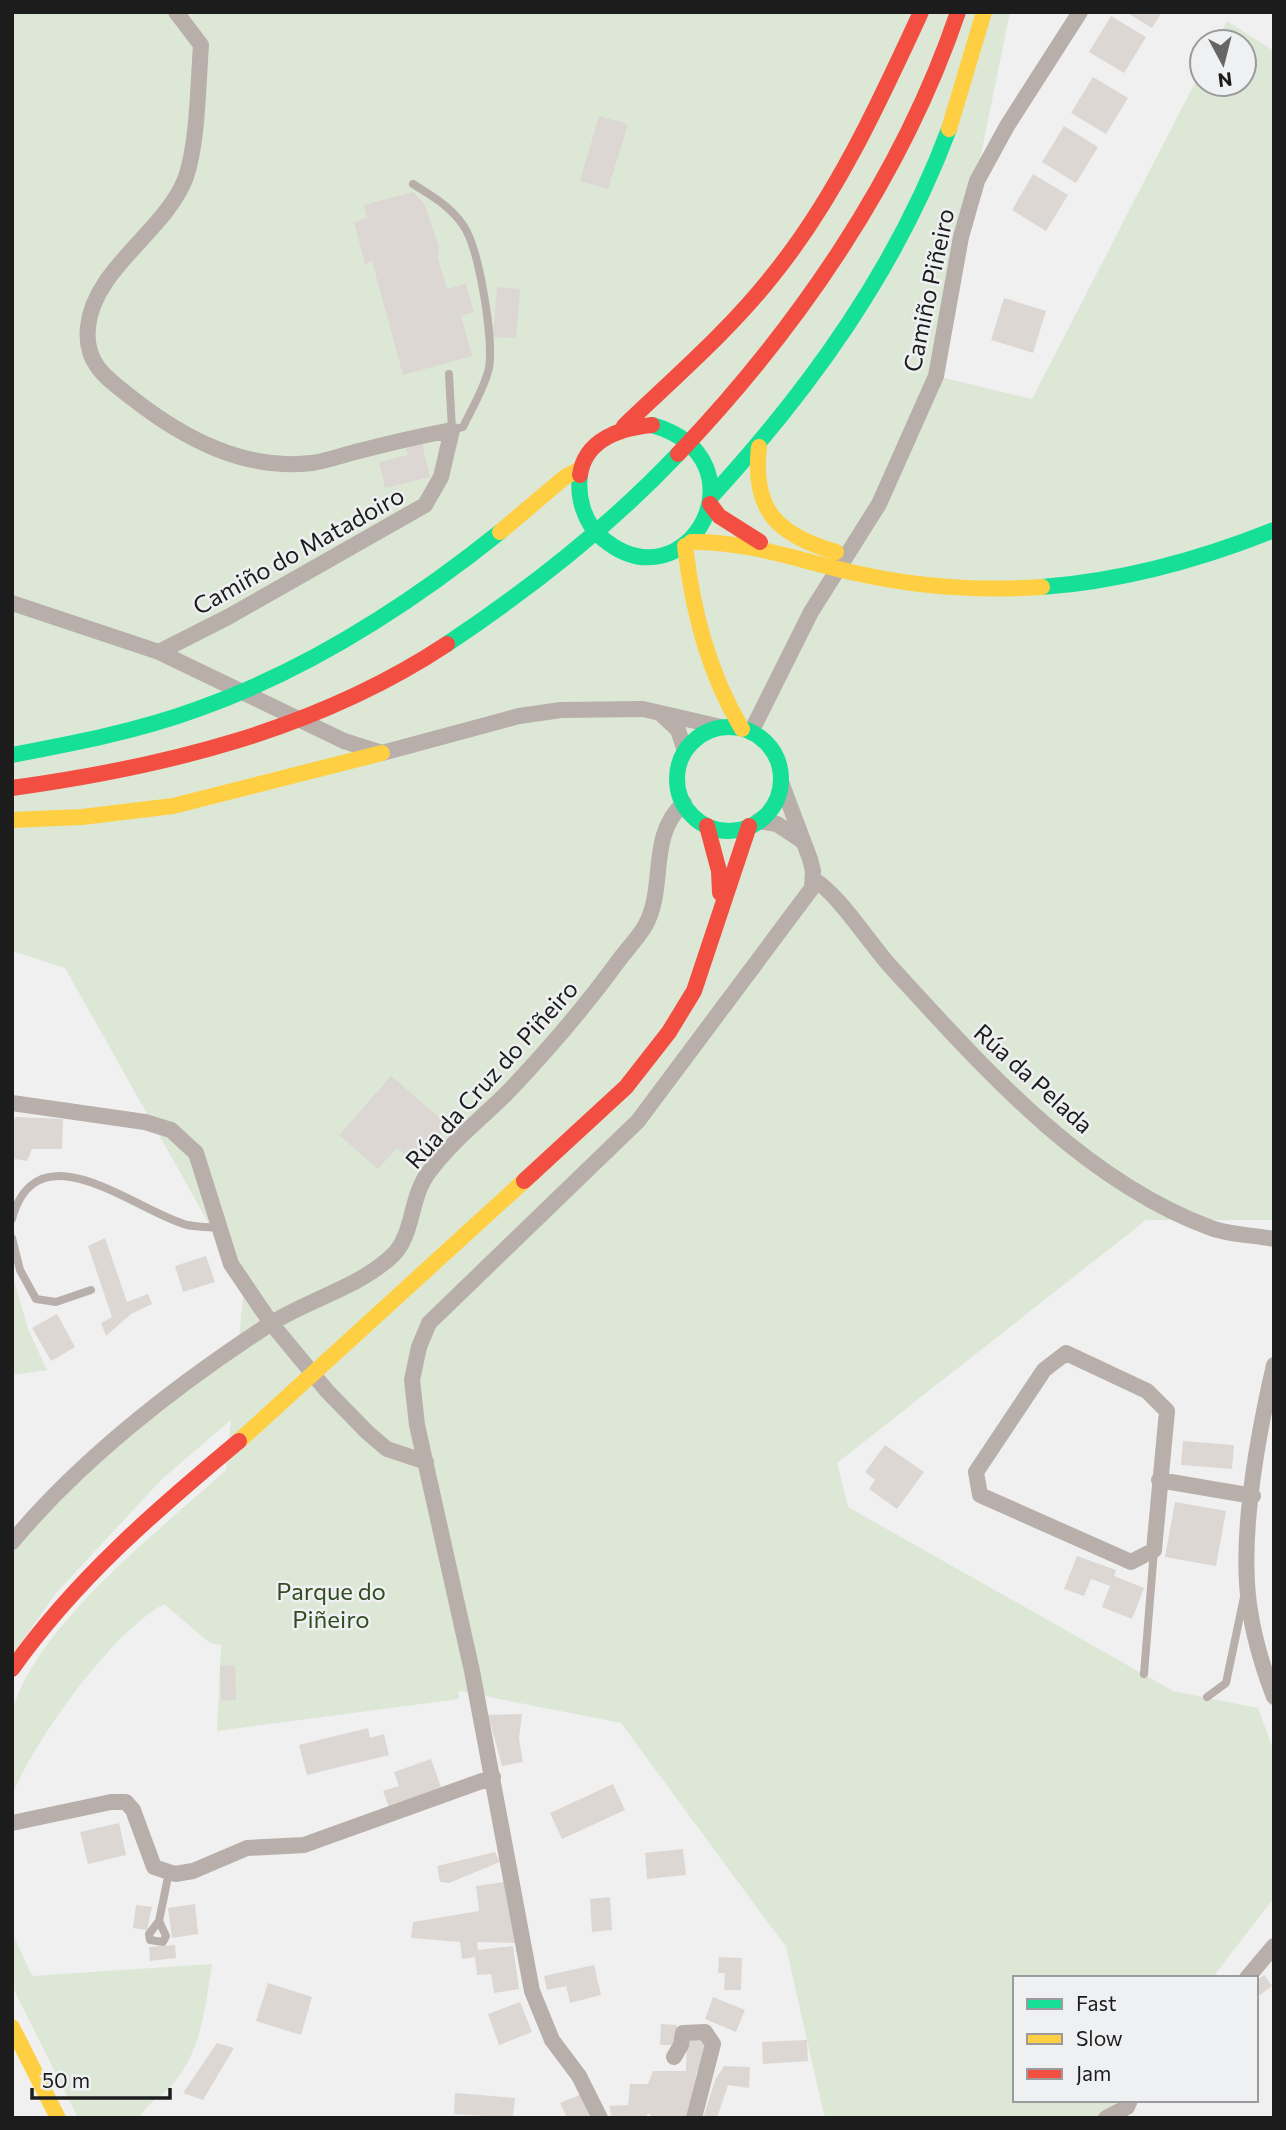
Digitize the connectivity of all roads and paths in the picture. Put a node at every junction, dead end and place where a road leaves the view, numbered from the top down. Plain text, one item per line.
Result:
1 (176, 12) edge
2 (921, 12) edge
3 (958, 12) edge
4 (984, 12) edge
5 (1080, 12) edge
6 (413, 184) dead end
7 (449, 374) dead end
8 (624, 426) junction
9 (452, 430) junction
10 (759, 447) junction
11 (580, 469) junction
12 (710, 501) junction
13 (1274, 530) edge
14 (688, 544) junction
15 (773, 549) junction
16 (635, 554) junction
17 (996, 589) junction
18 (691, 602) junction
19 (12, 603) edge
20 (159, 652) junction
21 (706, 656) junction
22 (661, 713) junction
23 (709, 729) junction
24 (747, 730) junction
25 (685, 751) junction
26 (382, 753) junction
27 (12, 755) edge
28 (781, 782) junction
29 (12, 788) edge
30 (684, 803) junction
31 (12, 820) edge
32 (753, 824) junction
33 (707, 825) junction
34 (803, 842) junction
35 (814, 880) junction
36 (717, 925) junction
37 (12, 1103) edge
38 (12, 1219) edge
39 (220, 1228) junction
40 (12, 1238) edge
41 (1274, 1239) edge
42 (91, 1290) dead end
43 (271, 1323) junction
44 (1274, 1365) edge
45 (426, 1462) junction
46 (1159, 1480) junction
47 (1253, 1496) junction
48 (12, 1542) edge
49 (1154, 1550) junction
50 (1247, 1583) junction
51 (12, 1669) edge
52 (1144, 1674) dead end
53 (1206, 1697) dead end
54 (1274, 1698) edge
55 (493, 1777) junction
56 (12, 1823) edge
57 (175, 1874) junction
58 (159, 1921) dead end
59 (1274, 1946) edge
60 (1249, 1976) edge
61 (12, 2027) edge
62 (674, 2057) dead end
63 (1129, 2102) edge
64 (58, 2118) edge
65 (600, 2118) edge
66 (694, 2118) edge
67 (1106, 2118) edge

1 - 9 street
2 - 8 main road
3 - 29 main road
4 - 10 main road
5 - 24 street, Camiño Piñeiro
6 - 9 lane
7 - 9 lane
8 - 11 main road
8 - 12 main road
9 - 20 street, Camiño do Matadoiro
10 - 12 main road
10 - 17 main road
11 - 16 main road
11 - 27 main road
12 - 14 main road
12 - 15 main road
13 - 17 main road
14 - 15 main road
14 - 16 main road
14 - 18 main road
15 - 17 main road
16 - 18 main road
18 - 21 main road
19 - 20 street
20 - 26 street
21 - 23 main road
21 - 24 main road
22 - 23 street
22 - 25 street
22 - 26 street
23 - 24 main road
23 - 25 main road
24 - 28 main road
25 - 30 main road
26 - 31 main road
28 - 32 main road
28 - 34 street
30 - 33 main road
30 - 43 street, Rúa da Cruz do Piñeiro
32 - 33 main road
32 - 34 street
32 - 36 main road
33 - 36 main road
34 - 35 street
35 - 41 street, Rúa da Pelada
35 - 45 street
36 - 51 main road
37 - 39 street
38 - 39 lane
39 - 43 street
40 - 42 lane
43 - 45 street
43 - 48 street, Rúa da Cruz do Piñeiro
44 - 47 street
45 - 55 street
46 - 47 street
46 - 49 street
46 - 49 street
47 - 50 street
49 - 52 lane
50 - 53 lane
50 - 54 street
55 - 57 street
55 - 65 street
56 - 57 street
57 - 58 lane
59 - 60 street
61 - 64 main road
62 - 66 street
63 - 67 street

